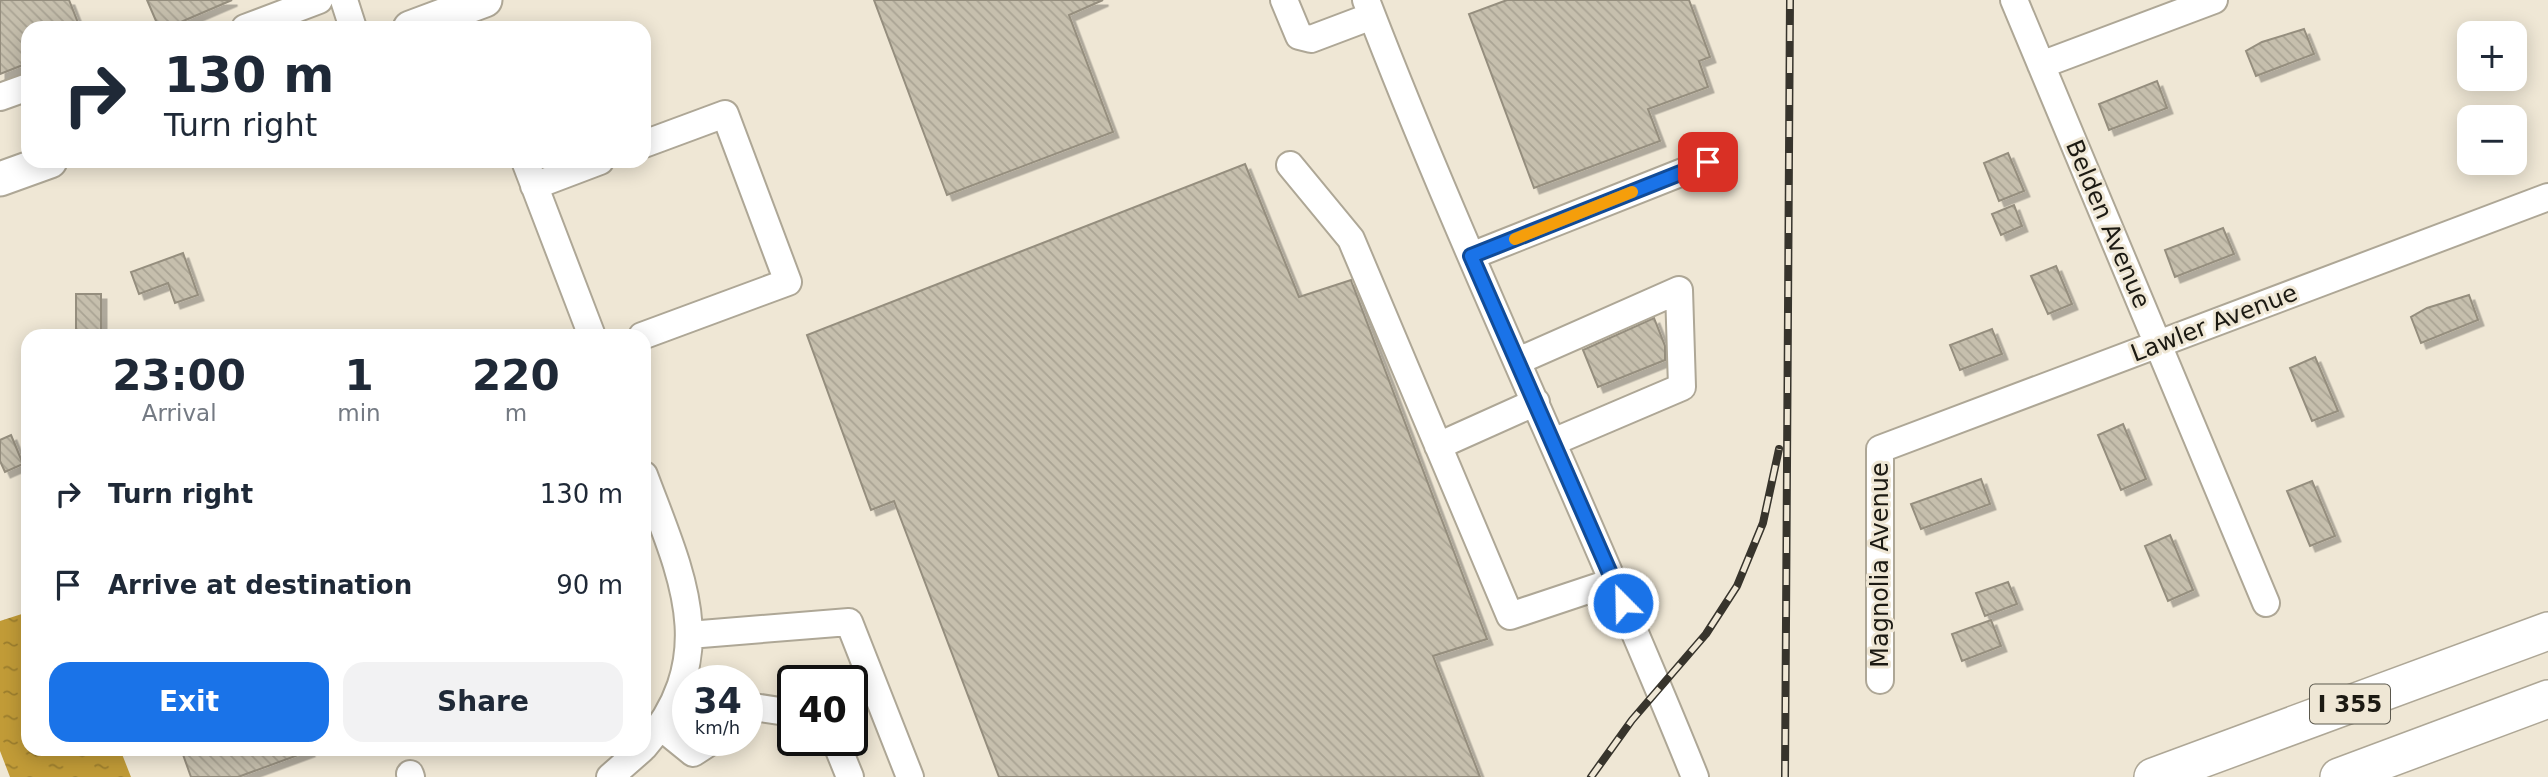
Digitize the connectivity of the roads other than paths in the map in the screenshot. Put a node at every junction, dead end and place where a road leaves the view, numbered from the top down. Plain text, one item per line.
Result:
1 (319, 0) edge
2 (344, 0) edge
3 (1284, 0) edge
4 (2014, 0) edge
5 (2214, 0) edge
6 (1369, 8) edge
7 (473, 9) edge
8 (264, 21) edge
9 (351, 21) edge
10 (433, 21) edge
11 (2041, 65) junction
12 (21, 90) edge
13 (0, 97) edge
14 (651, 141) edge
15 (1708, 162) dead end
16 (1290, 165) dead end
17 (31, 168) edge
18 (528, 168) edge
19 (582, 168) edge
20 (0, 179) edge
21 (534, 186) junction
22 (2548, 197) edge
23 (1471, 256) junction
24 (589, 329) edge
25 (651, 333) edge
26 (2158, 344) junction
27 (1518, 361) junction
28 (1536, 402) junction
29 (1553, 442) junction
30 (1438, 446) junction
31 (1880, 449) joint
32 (651, 494) edge
33 (1615, 581) junction
34 (2266, 603) dead end
35 (2548, 631) edge
36 (689, 635) junction
37 (1880, 680) dead end
38 (2548, 699) edge
39 (651, 738) edge
40 (651, 742) edge
41 (633, 756) edge
42 (841, 756) edge
43 (701, 757) edge
44 (2363, 770) edge
45 (610, 777) edge
46 (850, 777) edge
47 (909, 777) edge
48 (1695, 777) edge
49 (2153, 777) edge
50 (2339, 777) edge

1 - 8 street
2 - 9 street
3 - 6 street
4 - 11 street, Belden Avenue
5 - 11 street
6 - 23 street
7 - 10 main road
11 - 26 street, Belden Avenue
12 - 13 street
14 - 25 street
15 - 23 street
16 - 30 street
17 - 20 main road
18 - 21 street
19 - 21 street
21 - 24 street
22 - 26 street, Lawler Avenue
23 - 27 street
26 - 31 street, Lawler Avenue
26 - 34 street, Belden Avenue
27 - 28 street
27 - 29 street
28 - 29 street
28 - 30 street
29 - 33 street
30 - 33 street
31 - 37 street, Magnolia Avenue
32 - 36 street
33 - 48 street
35 - 49 highway, I 355
36 - 39 street
36 - 47 street
38 - 44 highway, I 355
40 - 43 street
41 - 45 street
42 - 46 street
44 - 50 highway, I 355

